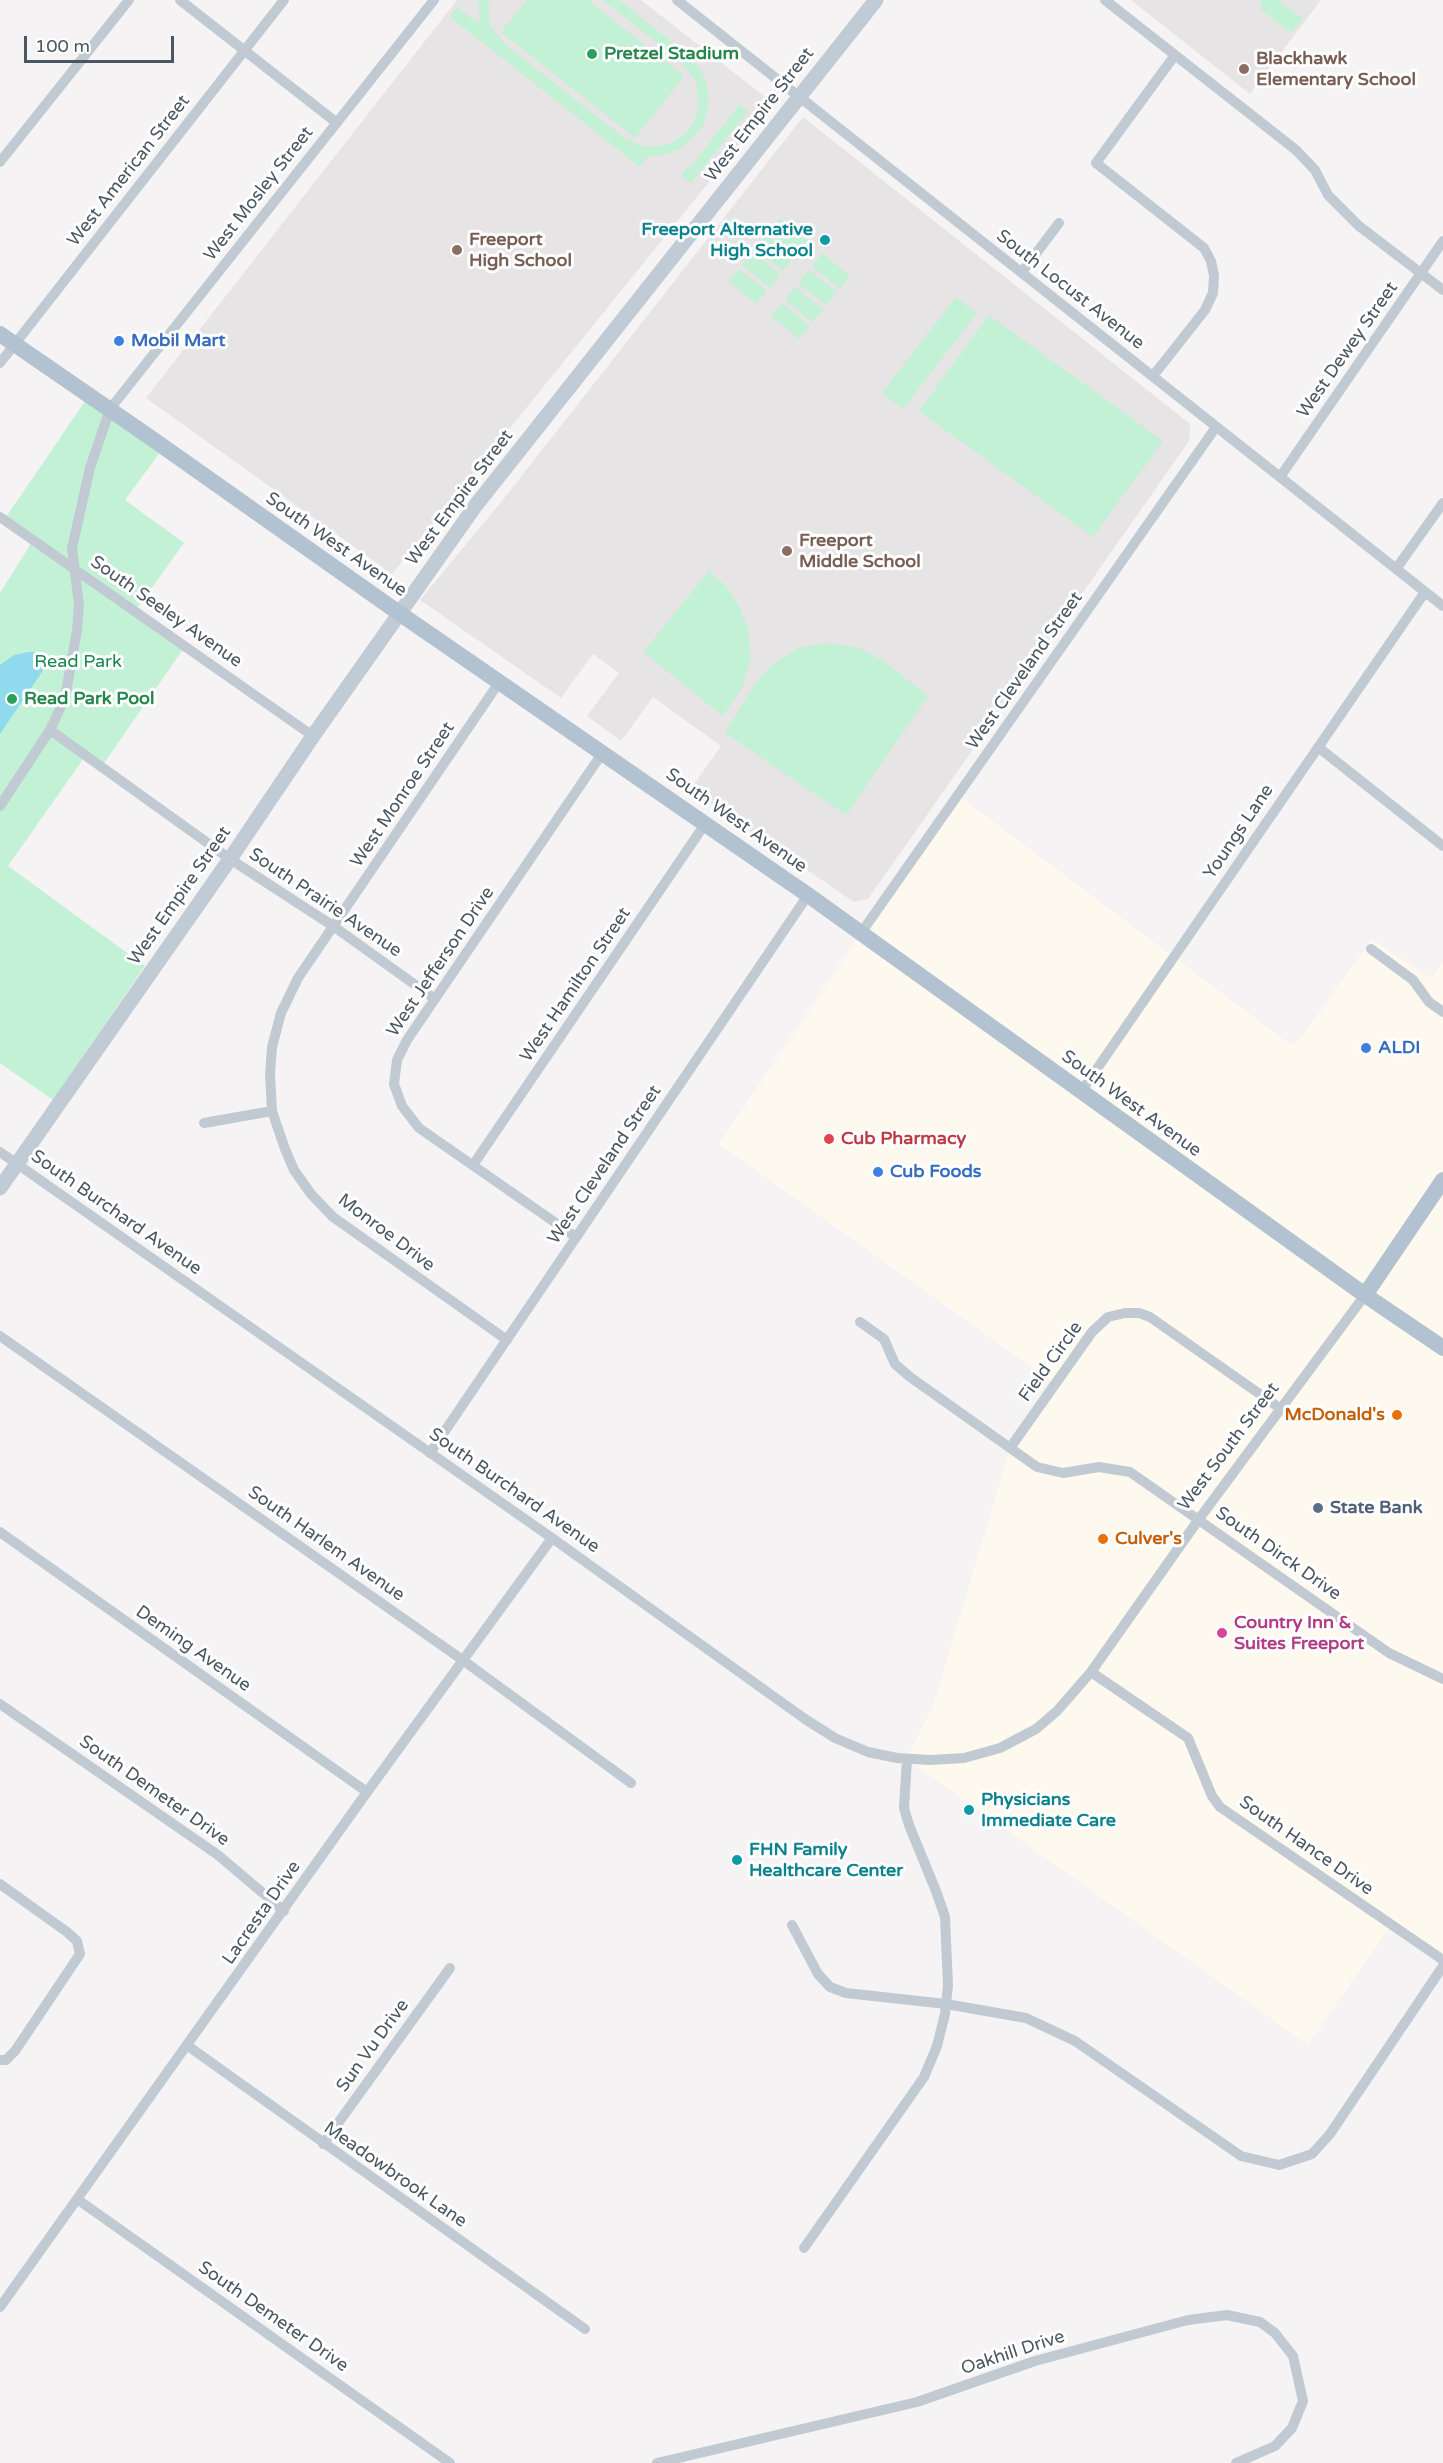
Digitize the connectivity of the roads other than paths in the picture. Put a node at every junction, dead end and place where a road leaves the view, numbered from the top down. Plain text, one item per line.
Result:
1 (129, 0) edge
2 (180, 0) edge
3 (285, 0) edge
4 (434, 0) edge
5 (677, 0) edge
6 (876, 0) edge
7 (1105, 0) edge
8 (245, 51) junction
9 (1175, 55) junction
10 (799, 97) junction
11 (337, 123) junction
12 (0, 162) edge
13 (1059, 223) dead end
14 (1443, 242) edge
15 (1022, 272) junction
16 (1420, 273) junction
17 (1443, 290) edge
18 (7, 338) edge
19 (0, 363) edge
20 (1153, 376) junction
21 (110, 409) junction
22 (1216, 427) junction
23 (1280, 477) junction
24 (1443, 503) edge
25 (0, 517) edge
26 (75, 567) junction
27 (1396, 569) junction
28 (1425, 592) junction
29 (1443, 606) edge
30 (399, 613) junction
31 (500, 681) junction
32 (50, 730) junction
33 (313, 736) junction
34 (1318, 747) junction
35 (603, 752) junction
36 (0, 806) edge
37 (705, 824) junction
38 (1443, 846) edge
39 (230, 859) junction
40 (808, 895) junction
41 (333, 926) junction
42 (861, 933) junction
43 (1371, 949) dead end
44 (435, 999) junction
45 (1443, 1012) edge
46 (1081, 1092) junction
47 (272, 1111) junction
48 (204, 1123) dead end
49 (0, 1152) edge
50 (17, 1164) junction
51 (473, 1165) junction
52 (1443, 1180) edge
53 (0, 1188) edge
54 (576, 1237) junction
55 (1365, 1295) junction
56 (860, 1322) dead end
57 (0, 1336) edge
58 (507, 1340) junction
59 (1443, 1348) edge
60 (1281, 1409) junction
61 (1010, 1448) junction
62 (430, 1453) junction
63 (1199, 1519) junction
64 (0, 1532) edge
65 (552, 1538) junction
66 (464, 1661) junction
67 (1092, 1672) junction
68 (1443, 1679) edge
69 (0, 1704) edge
70 (1036, 1729) joint
71 (907, 1759) junction
72 (631, 1783) dead end
73 (368, 1792) junction
74 (0, 1884) edge
75 (284, 1911) junction
76 (792, 1925) dead end
77 (1443, 1960) edge
78 (1443, 1966) edge
79 (450, 1968) dead end
80 (946, 2004) junction
81 (188, 2046) junction
82 (0, 2060) edge
83 (323, 2144) junction
84 (77, 2199) junction
85 (804, 2248) dead end
86 (0, 2307) edge
87 (585, 2329) dead end
88 (450, 2463) edge
89 (657, 2463) edge
90 (1236, 2463) edge

1 - 12 street
2 - 8 street
3 - 8 street, West American Street
4 - 11 street, West Mosley Street
5 - 10 street, South Locust Avenue
6 - 10 main road, West Empire Street
7 - 9 street
8 - 11 street
8 - 18 street, West American Street
9 - 16 street
9 - 20 street
10 - 15 street, South Locust Avenue
10 - 30 main road, West Empire Street
11 - 21 street, West Mosley Street
13 - 15 street
14 - 16 street, West Dewey Street
15 - 20 street, South Locust Avenue
16 - 17 street
16 - 23 street, West Dewey Street
18 - 19 street, West American Street
18 - 21 main road, South West Avenue
20 - 22 street, South Locust Avenue
21 - 26 street, West Mosley Street
21 - 30 main road, South West Avenue
22 - 23 street, South Locust Avenue
22 - 42 street, West Cleveland Street
23 - 27 street, South Locust Avenue
24 - 27 street
25 - 26 street, South Seeley Avenue
26 - 32 street, West Mosley Street
26 - 33 street, South Seeley Avenue
27 - 28 street, South Locust Avenue
28 - 29 street, South Locust Avenue
28 - 34 street, Youngs Lane
30 - 31 main road, South West Avenue
30 - 33 main road, West Empire Street
31 - 35 main road, South West Avenue
31 - 41 street, West Monroe Street
32 - 36 street, West Mosley Street
32 - 39 street, South Prairie Avenue
33 - 39 main road, West Empire Street
34 - 38 street
34 - 46 street, Youngs Lane
35 - 37 main road, South West Avenue
35 - 44 street, West Jefferson Drive
37 - 40 main road, South West Avenue
37 - 51 street, West Hamilton Street
39 - 41 street, South Prairie Avenue
39 - 50 main road, West Empire Street
40 - 42 main road, South West Avenue
40 - 54 street, West Cleveland Street
41 - 44 street, South Prairie Avenue
41 - 47 street, Monroe Drive
42 - 46 main road, South West Avenue
43 - 45 street
44 - 51 street, West Jefferson Drive
46 - 55 main road, South West Avenue
47 - 48 street
47 - 58 street, Monroe Drive
49 - 50 street, South Burchard Avenue
50 - 53 main road, West Empire Street
50 - 62 street, South Burchard Avenue
51 - 54 street, West Jefferson Drive
52 - 55 main road, West South Street
54 - 58 street, West Cleveland Street
55 - 59 main road, South West Avenue
55 - 60 street, West South Street
56 - 61 street, South Dirck Drive
57 - 66 street, South Harlem Avenue
58 - 62 street, West Cleveland Street
60 - 61 street, Field Circle
60 - 63 street, West South Street
61 - 63 street, South Dirck Drive
62 - 65 street, South Burchard Avenue
63 - 67 street, West South Street
63 - 68 street, South Dirck Drive
64 - 73 street, Deming Avenue
65 - 66 street, Lacresta Drive
65 - 71 street, South Burchard Avenue
66 - 72 street, South Harlem Avenue
66 - 73 street, Lacresta Drive
67 - 70 street, West South Street
67 - 77 street, South Hance Drive
69 - 75 street, South Demeter Drive
70 - 71 street, South Burchard Avenue
71 - 80 street
73 - 75 street, Lacresta Drive
74 - 82 street
75 - 81 street, Lacresta Drive
76 - 80 street
78 - 80 street
79 - 83 street, Sun Vu Drive
80 - 85 street
81 - 83 street, Meadowbrook Lane
81 - 84 street, Lacresta Drive
83 - 87 street, Meadowbrook Lane
84 - 86 street, Lacresta Drive
84 - 88 street, South Demeter Drive
89 - 90 street, Oakhill Drive

